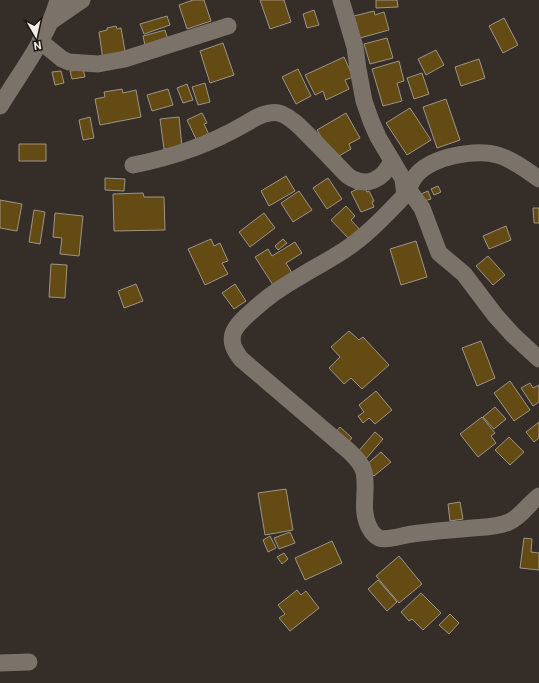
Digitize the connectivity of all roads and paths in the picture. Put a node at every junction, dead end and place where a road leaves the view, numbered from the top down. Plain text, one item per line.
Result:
1 (58, 0) edge
2 (82, 0) edge
3 (341, 0) edge
4 (50, 22) junction
5 (228, 26) dead end
6 (40, 41) junction
7 (0, 106) edge
8 (394, 163) junction
9 (133, 165) dead end
10 (429, 165) junction
11 (539, 179) edge
12 (407, 192) junction
13 (539, 359) edge
14 (539, 496) edge
15 (29, 662) dead end
16 (0, 663) edge

1 - 4 street
2 - 4 street
3 - 8 street
4 - 6 street
5 - 6 street
6 - 7 street
8 - 9 street
8 - 10 street
8 - 12 street
10 - 11 street
10 - 12 street
12 - 13 street
12 - 14 street
15 - 16 street

